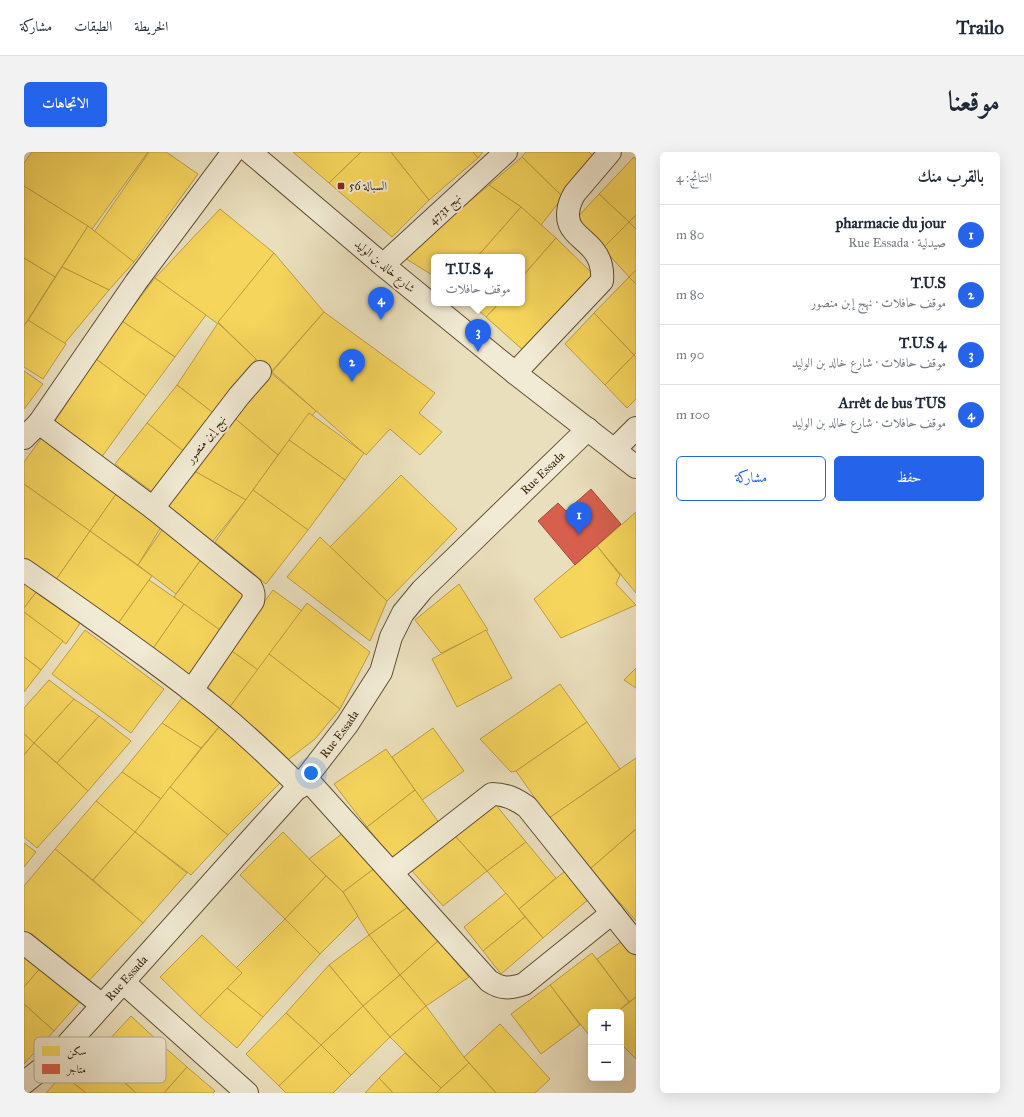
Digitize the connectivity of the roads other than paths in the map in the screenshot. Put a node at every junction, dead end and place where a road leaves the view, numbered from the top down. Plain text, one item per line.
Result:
1 (233, 152) edge
2 (250, 152) edge
3 (506, 152) edge
4 (610, 152) edge
5 (384, 265) junction
6 (431, 303) edge
7 (434, 306) edge
8 (260, 372) dead end
9 (515, 372) junction
10 (636, 428) edge
11 (588, 429) junction
12 (31, 431) edge
13 (614, 450) junction
14 (636, 467) edge
15 (153, 508) junction
16 (24, 570) edge
17 (192, 690) junction
18 (303, 782) junction
19 (392, 872) junction
20 (612, 913) junction
21 (636, 943) edge
22 (24, 944) edge
23 (123, 982) junction
24 (102, 1005) junction
25 (73, 1037) edge
26 (34, 1075) edge
27 (24, 1083) edge
28 (236, 1089) edge

1 - 12 street
2 - 5 street, شارع خالد بن الوليد
3 - 5 street, نهج 4731
4 - 9 street
5 - 6 street, شارع خالد بن الوليد
7 - 9 street, شارع خالد بن الوليد
8 - 15 street, نهج إبن منصور
9 - 11 street, شارع خالد بن الوليد
10 - 13 street
11 - 13 street, شارع خالد بن الوليد
11 - 18 street, Rue Essada
12 - 15 street
13 - 14 street, شارع خالد بن الوليد
15 - 17 street
16 - 17 street
17 - 18 street
18 - 19 street
18 - 23 street, Rue Essada
19 - 20 street
19 - 20 street
20 - 21 street
22 - 24 street
23 - 24 street, Rue Essada
23 - 28 street
24 - 25 street, Rue Essada
26 - 27 street, Rue Essada

